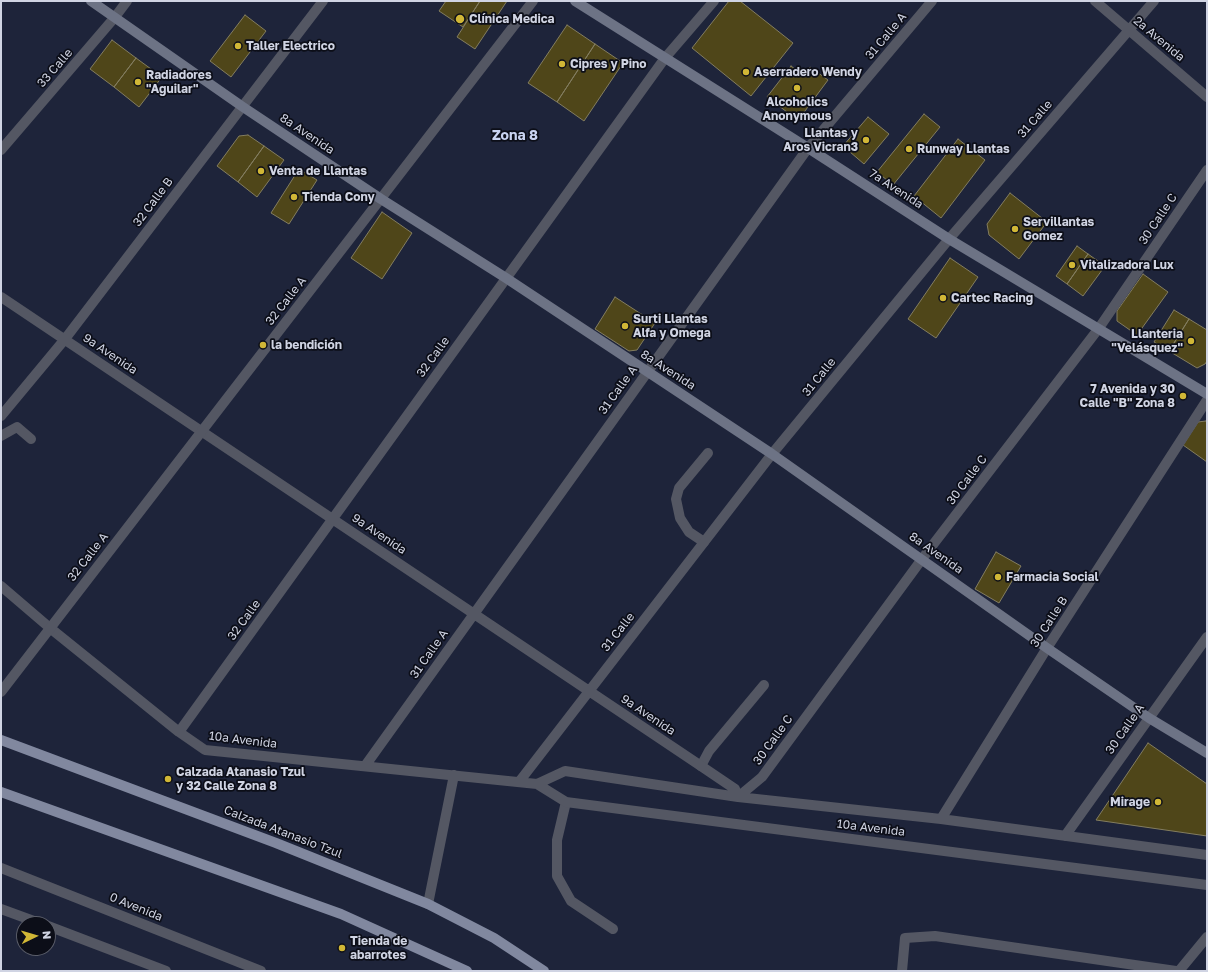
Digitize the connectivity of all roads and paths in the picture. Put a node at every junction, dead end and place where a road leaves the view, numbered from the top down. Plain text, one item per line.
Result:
1 (92, 1) edge
2 (127, 1) edge
3 (323, 1) edge
4 (533, 1) edge
5 (575, 1) edge
6 (714, 1) edge
7 (932, 1) edge
8 (1095, 1) edge
9 (1154, 1) edge
10 (115, 17) junction
11 (1129, 30) junction
12 (665, 58) junction
13 (1207, 97) edge
14 (243, 107) junction
15 (808, 148) junction
16 (1, 150) edge
17 (1207, 170) edge
18 (381, 199) junction
19 (949, 238) junction
20 (506, 278) junction
21 (1, 297) edge
22 (1099, 328) junction
23 (65, 340) junction
24 (647, 372) junction
25 (1207, 394) edge
26 (1207, 400) edge
27 (1, 416) edge
28 (202, 431) junction
29 (1, 436) edge
30 (31, 439) dead end
31 (708, 453) dead end
32 (772, 454) junction
33 (332, 519) junction
34 (704, 542) junction
35 (922, 560) junction
36 (1, 586) edge
37 (474, 614) junction
38 (50, 628) junction
39 (1207, 637) edge
40 (1047, 648) junction
41 (764, 685) dead end
42 (589, 691) junction
43 (1, 692) edge
44 (1150, 718) junction
45 (179, 732) junction
46 (1, 740) edge
47 (1207, 753) edge
48 (365, 766) junction
49 (701, 766) junction
50 (454, 775) junction
51 (519, 782) junction
52 (537, 784) junction
53 (1, 792) edge
54 (738, 797) junction
55 (566, 802) junction
56 (942, 819) junction
57 (1065, 836) junction
58 (1207, 855) edge
59 (1, 868) edge
60 (1207, 885) edge
61 (428, 904) junction
62 (1, 909) edge
63 (20, 916) edge
64 (56, 929) edge
65 (613, 929) dead end
66 (1207, 937) edge
67 (166, 971) edge
68 (261, 971) edge
69 (467, 971) edge
70 (544, 971) edge
71 (902, 971) edge
72 (1177, 971) edge

1 - 10 main road, 8a Avenida
2 - 10 street, 33 Calle
3 - 14 street, 32 Calle B
4 - 18 street, 32 Calle A
5 - 12 main road, 7a Avenida
6 - 12 street, 32 Calle
7 - 15 street, 31 Calle A
8 - 11 street, 2a Avenida
9 - 11 street, 31 Calle
10 - 14 main road, 8a Avenida
10 - 16 street, 33 Calle
11 - 13 street, 2a Avenida
11 - 19 street, 31 Calle
12 - 15 main road, 7a Avenida
12 - 20 street, 32 Calle
14 - 18 main road, 8a Avenida
14 - 23 street, 32 Calle B
15 - 19 main road, 7a Avenida
15 - 24 street, 31 Calle A
17 - 22 street, 30 Calle C
18 - 20 main road, 8a Avenida
18 - 28 street, 32 Calle A
19 - 22 main road, 7a Avenida
19 - 32 street, 31 Calle
20 - 24 main road, 8a Avenida
20 - 33 street, 32 Calle
21 - 23 street, 9a Avenida
22 - 25 main road, 7a Avenida
22 - 35 street, 30 Calle C
23 - 27 street, 32 Calle B
23 - 28 street, 9a Avenida
24 - 32 main road, 8a Avenida
24 - 37 street, 31 Calle A
26 - 40 street, 30 Calle B
28 - 33 street, 9a Avenida
28 - 38 street, 32 Calle A
29 - 30 street
31 - 34 street
32 - 34 street, 31 Calle
32 - 35 main road, 8a Avenida
33 - 37 street, 9a Avenida
33 - 45 street, 32 Calle
34 - 42 street, 31 Calle
35 - 40 main road, 8a Avenida
35 - 54 street, 30 Calle C
36 - 38 street, 10a Avenida
37 - 42 street, 9a Avenida
37 - 48 street, 31 Calle A
38 - 43 street, 32 Calle A
38 - 45 street, 10a Avenida
39 - 44 street, 30 Calle A
40 - 44 main road, 8a Avenida
40 - 56 street, 30 Calle B
41 - 49 street
42 - 49 street, 9a Avenida
42 - 51 street, 31 Calle
44 - 47 main road, 8a Avenida
44 - 57 street, 30 Calle A
45 - 48 street, 10a Avenida
46 - 61 main road, Calzada Atanasio Tzul
48 - 50 street, 10a Avenida
49 - 54 street, 9a Avenida
50 - 51 street, 10a Avenida
50 - 61 street
51 - 52 street, 10a Avenida
52 - 54 street, 10a Avenida
52 - 55 street, 10a Avenida
53 - 69 main road
54 - 56 street, 10a Avenida
55 - 60 street, 10a Avenida
55 - 65 street
56 - 57 street, 10a Avenida
57 - 58 street, 10a Avenida
59 - 68 street, 0 Avenida
61 - 70 main road, Calzada Atanasio Tzul
62 - 63 street
64 - 67 street
66 - 72 street
71 - 72 street

